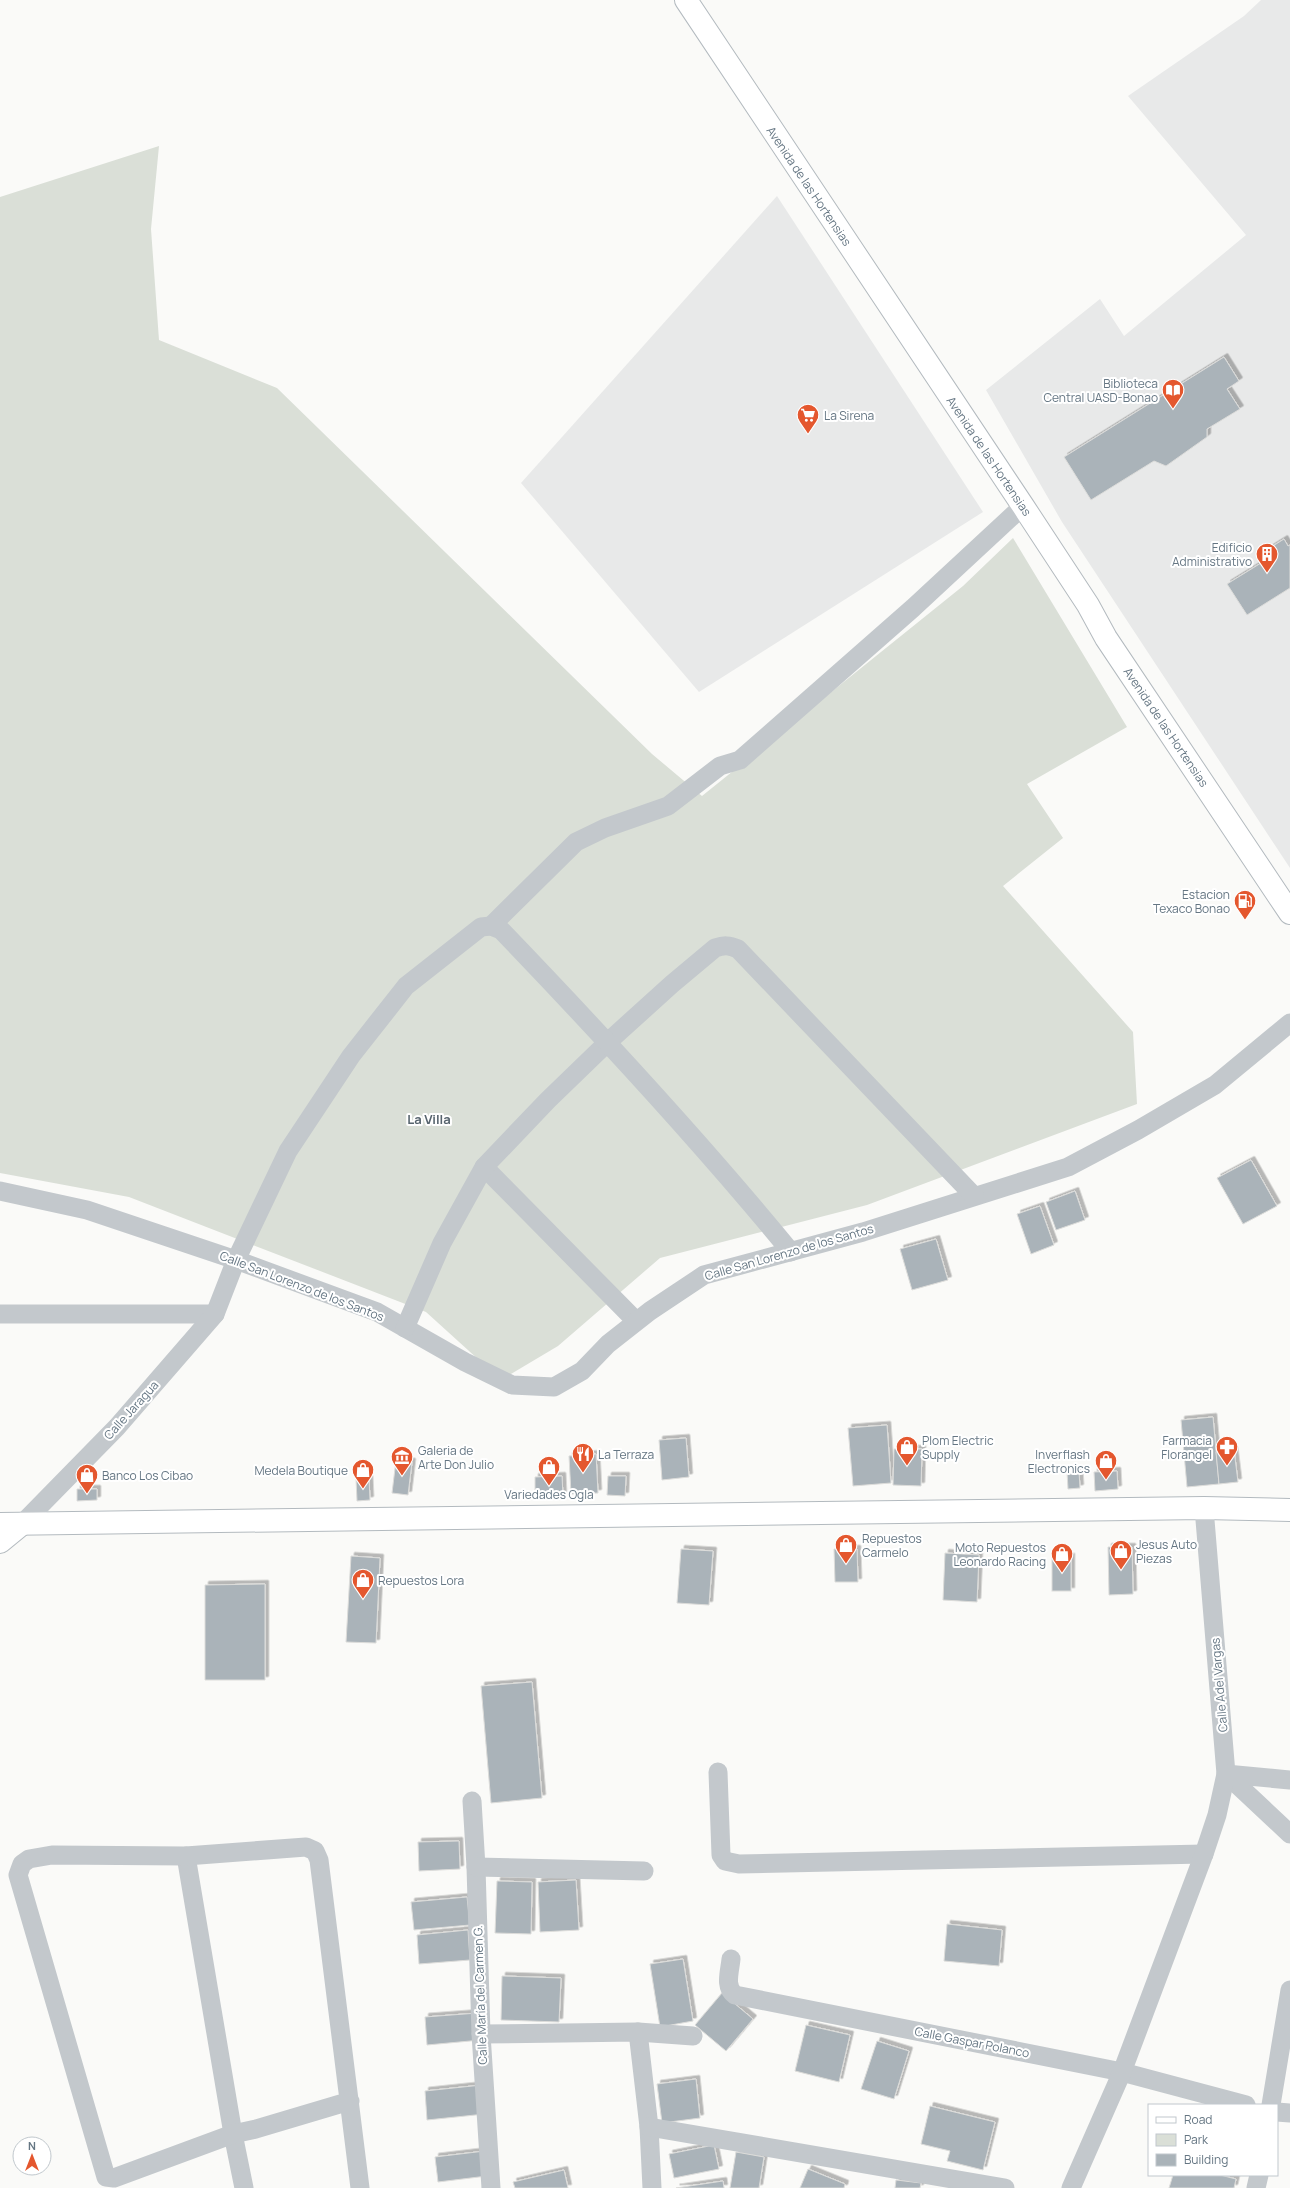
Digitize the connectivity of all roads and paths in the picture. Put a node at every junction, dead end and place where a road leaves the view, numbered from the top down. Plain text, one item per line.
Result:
1 (686, 0) edge
2 (1023, 506) junction
3 (1290, 913) edge
4 (491, 926) junction
5 (1290, 1023) edge
6 (609, 1041) junction
7 (484, 1167) junction
8 (0, 1190) edge
9 (974, 1196) junction
10 (791, 1252) junction
11 (236, 1260) junction
12 (0, 1314) edge
13 (215, 1314) junction
14 (636, 1322) junction
15 (405, 1328) junction
16 (1204, 1508) junction
17 (1290, 1510) edge
18 (0, 1524) edge
19 (22, 1524) junction
20 (0, 1542) edge
21 (718, 1772) dead end
22 (1226, 1774) junction
23 (1290, 1780) edge
24 (472, 1801) dead end
25 (1290, 1834) edge
26 (1204, 1854) junction
27 (186, 1856) junction
28 (476, 1867) junction
29 (644, 1871) dead end
30 (731, 1959) dead end
31 (1289, 2002) edge
32 (638, 2032) junction
33 (480, 2034) junction
34 (694, 2036) dead end
35 (1122, 2072) junction
36 (350, 2101) junction
37 (1242, 2104) edge
38 (1271, 2104) edge
39 (1278, 2112) edge
40 (1290, 2113) edge
41 (649, 2127) junction
42 (233, 2134) junction
43 (1259, 2176) edge
44 (107, 2182) edge
45 (244, 2188) edge
46 (360, 2188) edge
47 (491, 2188) edge
48 (652, 2188) edge
49 (1005, 2188) edge
50 (1071, 2188) edge
51 (1256, 2188) edge

1 - 2 main road, Avenida de las Hortensias
2 - 3 main road, Avenida de las Hortensias
2 - 4 street
4 - 6 street
4 - 11 street, Calle Jaragua
5 - 9 street, Calle San Lorenzo de los Santos
6 - 7 street
6 - 9 street
6 - 10 street
7 - 14 street
7 - 15 street
8 - 11 street, Calle San Lorenzo de los Santos
9 - 10 street, Calle San Lorenzo de los Santos
10 - 14 street, Calle San Lorenzo de los Santos
11 - 13 street, Calle Jaragua
11 - 15 street, Calle San Lorenzo de los Santos
12 - 13 street
13 - 19 street, Calle Jaragua
14 - 15 street, Calle San Lorenzo de los Santos
16 - 17 main road
16 - 19 main road
16 - 22 street, Calle Adel Vargas
18 - 19 main road
19 - 20 main road, Calle Jaragua
21 - 26 street
22 - 23 street
22 - 25 street
22 - 26 street, Calle Adel Vargas
24 - 28 street, Calle María del Carmen G.
26 - 35 street, Calle Adel Vargas
27 - 36 street
27 - 42 street
27 - 44 street
28 - 29 street
28 - 33 street, Calle María del Carmen G.
30 - 35 street, Calle Gaspar Polanco
31 - 38 street
32 - 33 street
32 - 34 street
32 - 41 street
33 - 47 street, Calle María del Carmen G.
35 - 37 street, Calle Gaspar Polanco
35 - 50 street, Calle Adel Vargas
36 - 42 street
36 - 46 street
39 - 40 street
41 - 48 street
41 - 49 street
42 - 44 street
42 - 45 street
43 - 51 street

